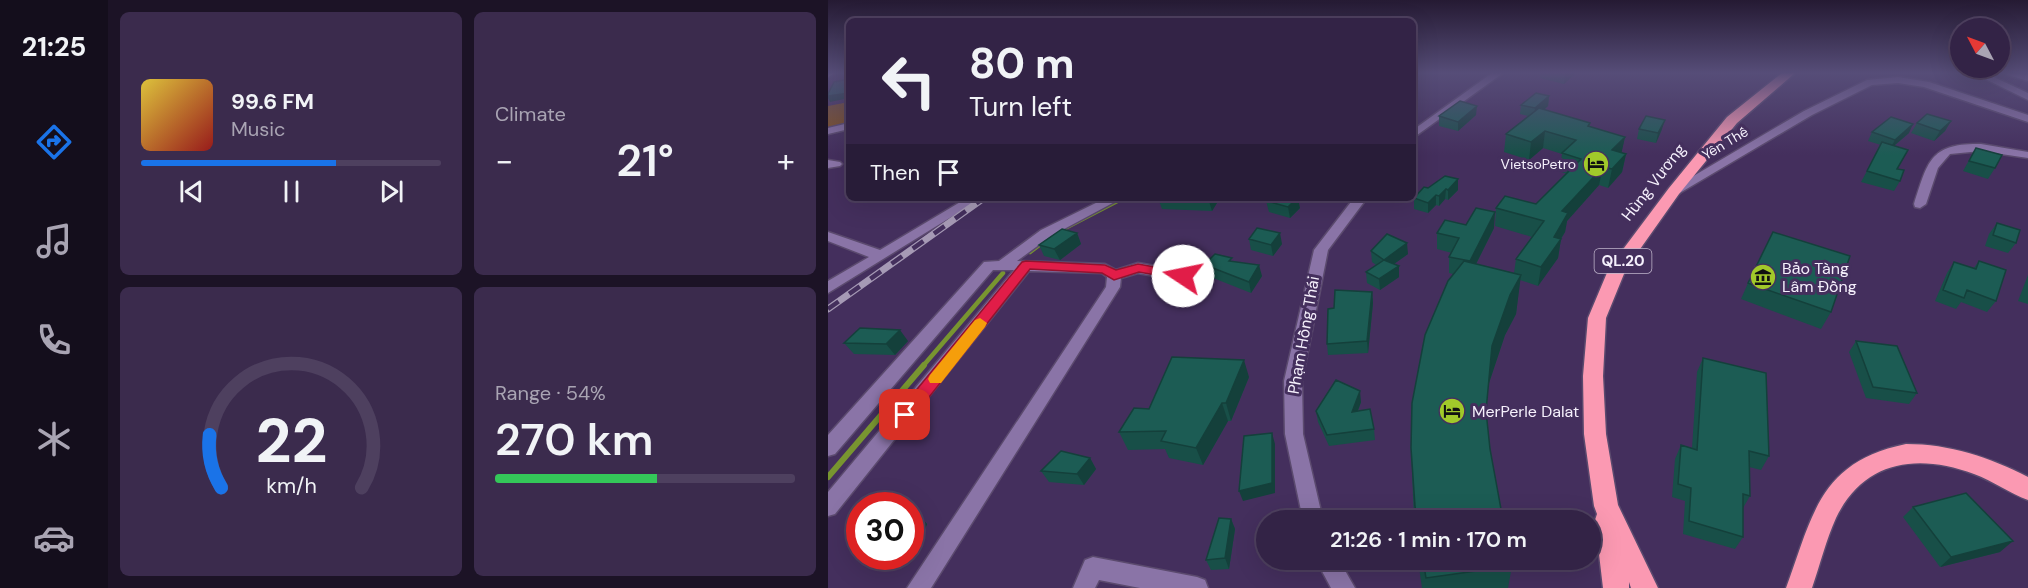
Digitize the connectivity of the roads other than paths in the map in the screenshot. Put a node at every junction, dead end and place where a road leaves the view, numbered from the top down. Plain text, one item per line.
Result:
1 (1460, 100) edge
2 (1755, 100) edge
3 (1834, 100) edge
4 (1976, 100) edge
5 (2028, 119) edge
6 (846, 127) edge
7 (828, 131) edge
8 (1416, 133) edge
9 (2028, 155) edge
10 (1674, 191) junction
11 (971, 201) edge
12 (1110, 201) edge
13 (1359, 201) edge
14 (1920, 204) dead end
15 (828, 236) edge
16 (881, 256) junction
17 (1004, 264) junction
18 (1026, 265) junction
19 (1114, 275) junction
20 (1183, 276) dead end
21 (828, 288) edge
22 (828, 448) edge
23 (2028, 489) edge
24 (1606, 506) junction
25 (828, 507) edge
26 (1311, 510) edge
27 (1333, 570) edge
28 (918, 588) edge
29 (1084, 588) edge
30 (1197, 588) edge
31 (1344, 588) edge
32 (1616, 588) edge
33 (1645, 588) edge
34 (1799, 588) edge

1 - 8 street
2 - 10 highway, Hùng Vương / QL.20
3 - 10 street, Yên Thế
4 - 5 street, Yên Thế
6 - 7 street
9 - 14 street
10 - 24 highway, Hùng Vương / QL.20
11 - 16 street
12 - 17 street
13 - 26 street, Phạm Hồng Thái
15 - 16 street
16 - 21 street
17 - 18 street
17 - 22 street
18 - 19 street
18 - 25 street
19 - 20 street
19 - 28 street
23 - 34 highway
24 - 32 highway, QL.20
24 - 33 highway, Hùng Vương / QL.20
27 - 31 street
29 - 30 street

